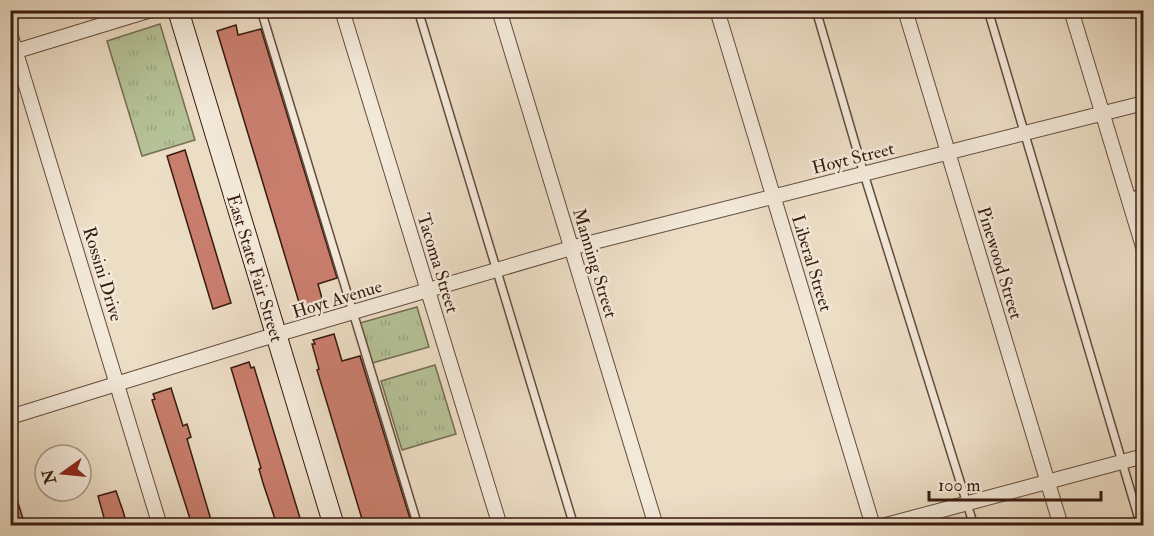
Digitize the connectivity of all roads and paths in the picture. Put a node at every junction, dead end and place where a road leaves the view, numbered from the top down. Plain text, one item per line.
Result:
1 (152, 10) edge
2 (178, 10) edge
3 (261, 10) edge
4 (342, 10) edge
5 (418, 10) edge
6 (499, 10) edge
7 (717, 10) edge
8 (816, 10) edge
9 (905, 10) edge
10 (988, 10) edge
11 (1071, 10) edge
12 (10, 33) edge
13 (13, 52) edge
14 (1143, 103) edge
15 (1102, 113) junction
16 (1026, 133) junction
17 (948, 153) junction
18 (864, 174) junction
19 (1143, 193) edge
20 (773, 196) junction
21 (1127, 197) junction
22 (572, 249) junction
23 (1143, 250) edge
24 (496, 271) junction
25 (428, 291) junction
26 (354, 313) junction
27 (276, 336) junction
28 (117, 384) junction
29 (10, 417) edge
30 (1143, 456) edge
31 (1121, 462) junction
32 (1047, 482) junction
33 (967, 503) junction
34 (160, 525) edge
35 (334, 525) edge
36 (418, 525) edge
37 (500, 525) edge
38 (574, 525) edge
39 (656, 525) edge
40 (873, 525) edge
41 (882, 525) edge
42 (974, 525) edge
43 (1061, 525) edge
44 (1141, 525) edge

1 - 13 street
2 - 27 street, East State Fair Street
3 - 26 lane
4 - 25 street, Tacoma Street
5 - 24 lane
6 - 22 street, Manning Street
7 - 20 street, Liberal Street
8 - 18 lane
9 - 17 street, Pinewood Street
10 - 16 lane
11 - 15 street
12 - 13 street, Rossini Drive
13 - 28 street, Rossini Drive
14 - 15 street, Hoyt Street
15 - 16 street, Hoyt Street
15 - 21 street
16 - 17 street, Hoyt Street
16 - 31 lane
17 - 18 street, Hoyt Street
17 - 32 street, Pinewood Street
18 - 20 street, Hoyt Street
18 - 33 lane
19 - 21 lane
20 - 22 street, Hoyt Street
20 - 40 street, Liberal Street
21 - 23 street
22 - 24 street, Hoyt Avenue
22 - 39 street, Manning Street
24 - 25 street, Hoyt Avenue
24 - 38 lane
25 - 26 street, Hoyt Avenue
25 - 37 street, Tacoma Street
26 - 27 street, Hoyt Avenue
26 - 36 lane
27 - 28 street, Hoyt Avenue
27 - 35 street, East State Fair Street
28 - 29 street, Hoyt Avenue
28 - 34 street, Rossini Drive
30 - 31 street
31 - 32 street
31 - 44 lane
32 - 33 street
32 - 43 street, Pinewood Street
33 - 41 street
33 - 42 lane

